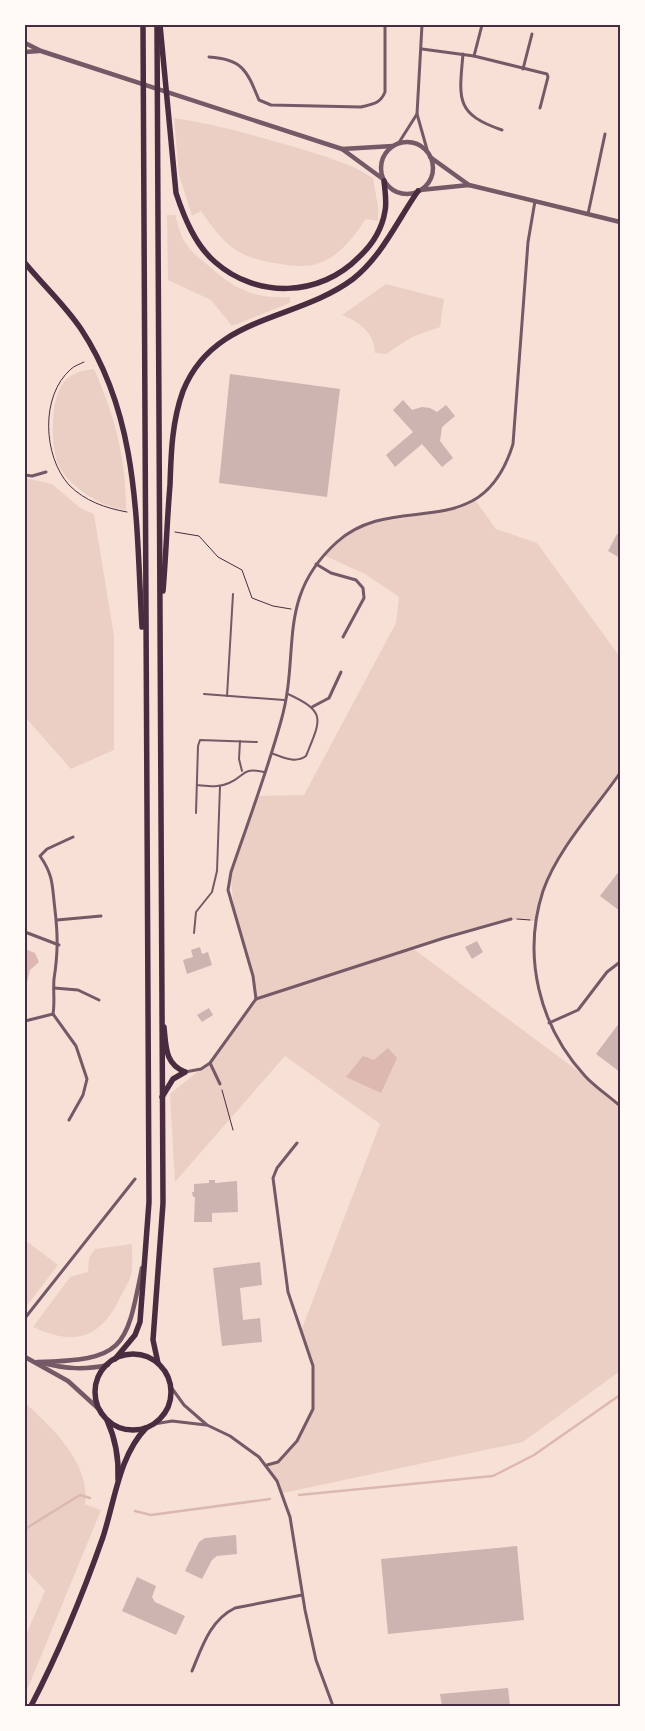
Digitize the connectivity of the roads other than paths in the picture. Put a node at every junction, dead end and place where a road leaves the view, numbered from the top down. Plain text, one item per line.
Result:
1 (143, 25) edge
2 (159, 25) edge
3 (385, 25) edge
4 (422, 25) edge
5 (482, 25) edge
6 (532, 34) dead end
7 (25, 43) edge
8 (422, 49) junction
9 (40, 51) junction
10 (25, 52) edge
11 (463, 54) junction
12 (474, 56) junction
13 (209, 57) dead end
14 (522, 68) junction
15 (540, 108) dead end
16 (417, 114) junction
17 (502, 130) dead end
18 (605, 134) dead end
19 (396, 145) junction
20 (342, 149) junction
21 (429, 155) junction
22 (384, 180) junction
23 (469, 185) junction
24 (419, 191) junction
25 (535, 201) junction
26 (588, 214) junction
27 (620, 222) edge
28 (25, 262) edge
29 (46, 472) dead end
30 (25, 475) edge
31 (316, 564) junction
32 (233, 594) dead end
33 (160, 625) junction
34 (343, 637) dead end
35 (341, 672) dead end
36 (146, 684) junction
37 (287, 693) junction
38 (204, 694) dead end
39 (227, 696) junction
40 (286, 700) junction
41 (312, 707) junction
42 (240, 741) junction
43 (257, 742) dead end
44 (271, 754) junction
45 (242, 772) junction
46 (264, 772) junction
47 (620, 774) edge
48 (197, 785) junction
49 (220, 786) junction
50 (196, 813) dead end
51 (73, 837) dead end
52 (101, 916) dead end
53 (511, 919) road end
54 (57, 920) junction
55 (25, 932) edge
56 (194, 933) dead end
57 (59, 945) junction
58 (620, 962) edge
59 (54, 988) junction
60 (160, 990) junction
61 (256, 999) junction
62 (99, 1000) dead end
63 (53, 1014) junction
64 (25, 1021) edge
65 (549, 1023) junction
66 (210, 1064) junction
67 (185, 1072) junction
68 (220, 1084) road end
69 (161, 1099) junction
70 (620, 1106) edge
71 (69, 1120) dead end
72 (297, 1143) dead end
73 (135, 1180) dead end
74 (147, 1240) junction
75 (25, 1318) edge
76 (25, 1357) edge
77 (115, 1359) junction
78 (37, 1362) junction
79 (158, 1364) junction
80 (108, 1365) junction
81 (171, 1387) junction
82 (101, 1411) junction
83 (106, 1418) junction
84 (154, 1424) junction
85 (207, 1425) junction
86 (146, 1428) junction
87 (267, 1465) junction
88 (117, 1491) junction
89 (302, 1595) junction
90 (192, 1671) dead end
91 (31, 1706) edge
92 (333, 1706) edge

1 - 36 main road
2 - 22 main road
2 - 33 main road
3 - 13 street
4 - 8 street
5 - 12 street
6 - 14 street
7 - 9 street
8 - 11 street
8 - 16 street
9 - 10 street
9 - 20 street
11 - 12 street
11 - 17 street
12 - 14 street
14 - 15 street
16 - 19 street
16 - 21 street
18 - 26 street
19 - 20 street
19 - 21 street
19 - 22 street
20 - 22 street
21 - 23 street
21 - 24 street
22 - 24 street
23 - 24 street
23 - 25 street
24 - 33 main road
25 - 26 street
25 - 31 street
26 - 27 street
28 - 36 main road
29 - 30 street
31 - 34 street
31 - 37 street
32 - 39 lane
33 - 60 main road
35 - 41 street
36 - 74 main road
37 - 40 street
37 - 41 lane
38 - 39 lane
39 - 40 lane
40 - 44 street
41 - 44 lane
42 - 43 lane
42 - 45 lane
42 - 48 lane
44 - 46 street
45 - 46 lane
45 - 49 lane
46 - 61 street
47 - 65 street
48 - 49 lane
48 - 50 lane
49 - 56 lane
51 - 54 street
52 - 54 street
53 - 61 street
54 - 57 street
55 - 57 street
57 - 59 street
58 - 65 street
59 - 62 street
59 - 63 street
60 - 67 main road
60 - 69 main road
61 - 66 street
63 - 64 street
63 - 71 street
65 - 70 street
66 - 67 street
66 - 68 street
67 - 69 main road
69 - 79 main road
72 - 87 street
73 - 75 street
74 - 77 main road
74 - 78 street
76 - 78 street
77 - 79 main road
77 - 80 main road
78 - 80 street
78 - 82 street
79 - 81 main road
80 - 82 main road
81 - 84 main road
81 - 85 street
82 - 83 main road
83 - 86 main road
83 - 88 main road
84 - 85 street
84 - 86 main road
85 - 87 street
86 - 88 main road
87 - 89 street
88 - 91 main road
89 - 90 street
89 - 92 street

